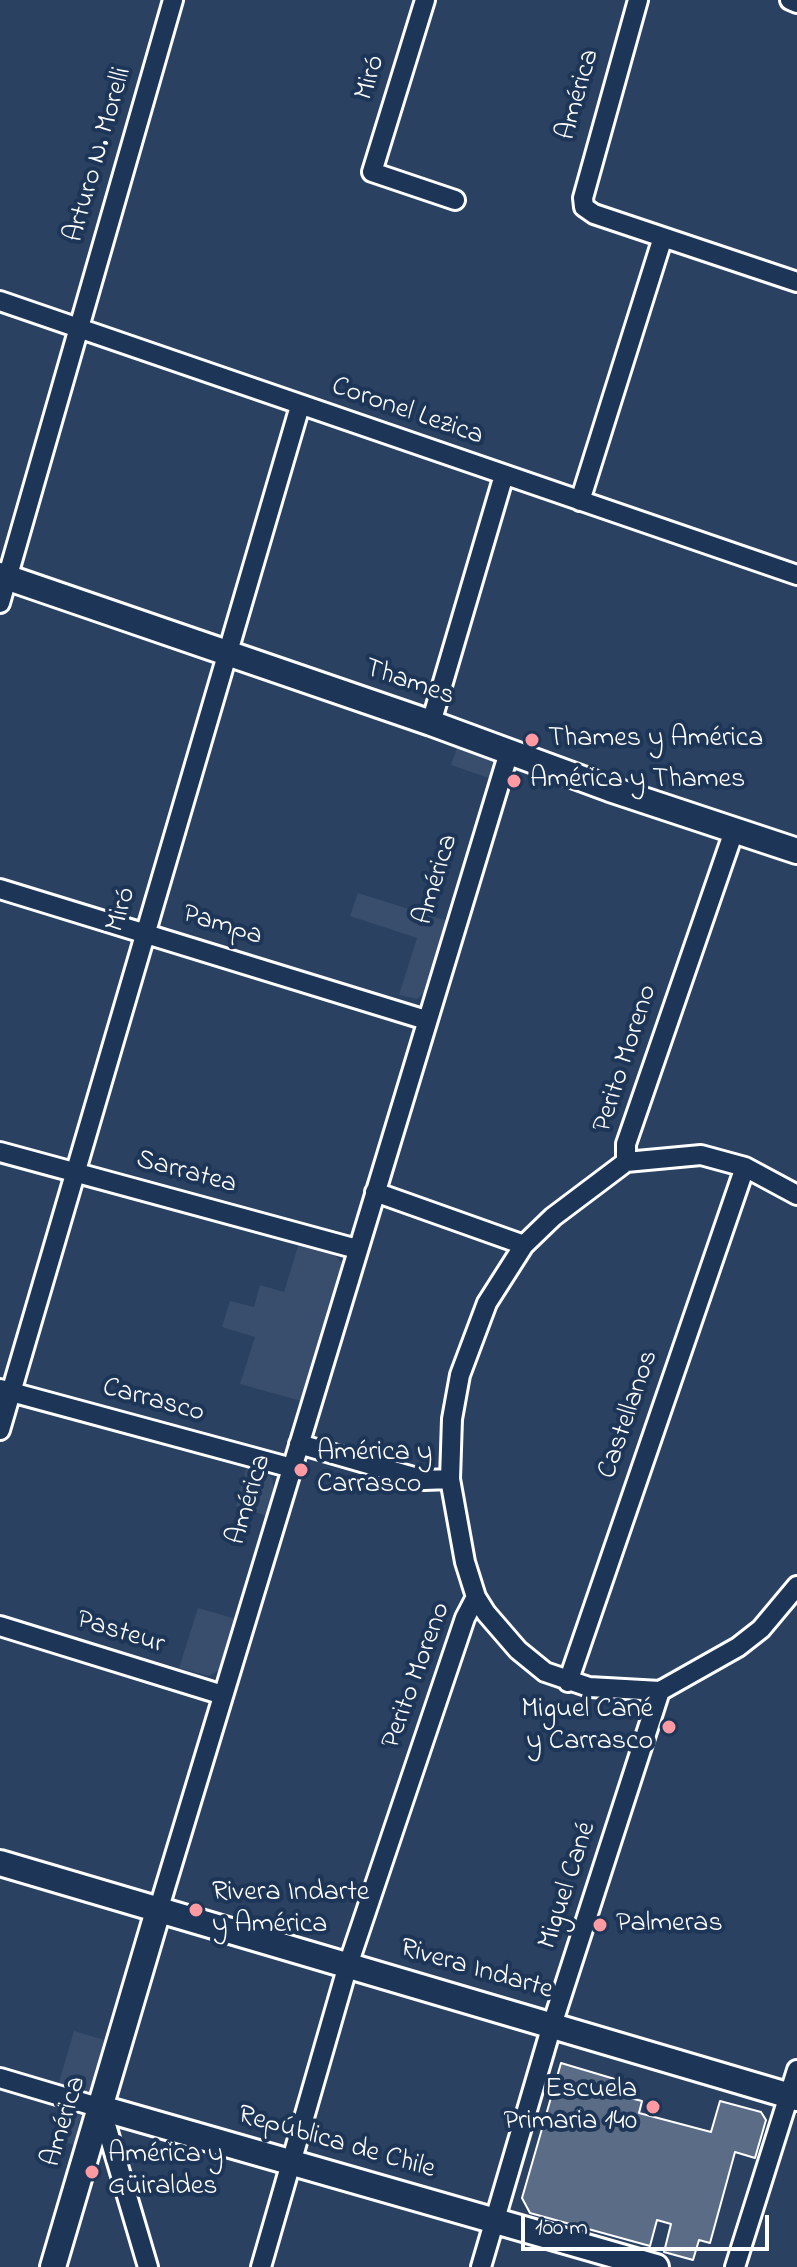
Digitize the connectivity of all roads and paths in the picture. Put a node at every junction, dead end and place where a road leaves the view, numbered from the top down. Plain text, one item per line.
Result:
1 (173, 0) edge
2 (425, 0) edge
3 (638, 0) edge
4 (790, 0) edge
5 (797, 3) edge
6 (455, 200) dead end
7 (663, 237) junction
8 (797, 282) edge
9 (0, 301) edge
10 (80, 326) junction
11 (300, 406) junction
12 (504, 475) junction
13 (580, 501) junction
14 (797, 575) edge
15 (4, 576) edge
16 (0, 603) edge
17 (229, 653) junction
18 (431, 723) junction
19 (509, 752) junction
20 (734, 831) junction
21 (797, 851) edge
22 (0, 889) edge
23 (146, 932) junction
24 (426, 1020) junction
25 (0, 1152) edge
26 (626, 1162) junction
27 (745, 1167) junction
28 (74, 1174) junction
29 (375, 1192) junction
30 (797, 1195) edge
31 (524, 1245) junction
32 (357, 1249) junction
33 (5, 1391) edge
34 (0, 1430) edge
35 (299, 1444) junction
36 (292, 1468) junction
37 (450, 1479) junction
38 (476, 1597) junction
39 (793, 1598) edge
40 (0, 1626) edge
41 (568, 1682) junction
42 (660, 1691) junction
43 (223, 1695) junction
44 (0, 1863) edge
45 (158, 1911) junction
46 (348, 1965) junction
47 (552, 2025) junction
48 (797, 2070) edge
49 (0, 2078) edge
50 (793, 2096) edge
51 (101, 2108) junction
52 (292, 2161) junction
53 (494, 2223) junction
54 (53, 2267) edge
55 (148, 2267) edge
56 (261, 2267) edge
57 (481, 2267) edge
58 (656, 2267) edge
59 (735, 2267) edge

1 - 10 street, Arturo N. Morelli
2 - 6 street, Miró
3 - 7 street, América
4 - 5 street
7 - 8 street
7 - 13 street
9 - 10 street, Coronel Lezica
10 - 11 street, Coronel Lezica
10 - 15 street, Arturo N. Morelli
11 - 12 street, Coronel Lezica
11 - 17 street, Miró
12 - 13 street, Coronel Lezica
12 - 18 street
13 - 14 street, Coronel Lezica
15 - 16 street, Arturo N. Morelli
15 - 17 street, Thames
17 - 18 street, Thames
17 - 23 street, Miró
18 - 19 street, Thames
19 - 20 street, Thames
19 - 24 street, América
20 - 21 street, Thames
20 - 26 street, Perito Moreno
22 - 23 street, Pampa
23 - 24 street, Pampa
23 - 28 street, Miró
24 - 29 street, América
25 - 28 street, Sarratea
26 - 27 street
26 - 31 street, Perito Moreno
27 - 30 street
27 - 41 street, Castellanos
28 - 32 street, Sarratea
28 - 33 street, Miró
29 - 31 street
29 - 32 street, América
31 - 37 street, Perito Moreno
32 - 35 street, América
33 - 34 street, Miró
33 - 36 street, Carrasco
35 - 36 street, América
35 - 37 street
36 - 43 street, América
37 - 38 street, Perito Moreno
38 - 41 street
38 - 46 street, Perito Moreno
39 - 42 street
40 - 43 street, Pasteur
41 - 42 street
42 - 47 street, Miguel Cané
43 - 45 street, América
44 - 45 street, Rivera Indarte
45 - 46 street, Rivera Indarte
45 - 51 street, América
46 - 47 street, Rivera Indarte
46 - 52 street, Perito Moreno
47 - 50 street, Rivera Indarte
47 - 53 street, Miguel Cané
48 - 50 street
49 - 51 street, República de Chile
50 - 59 street
51 - 52 street, República de Chile
51 - 54 street, América
51 - 55 street
52 - 53 street, República de Chile
52 - 56 street, Perito Moreno
53 - 57 street, Miguel Cané
53 - 58 street, República de Chile

